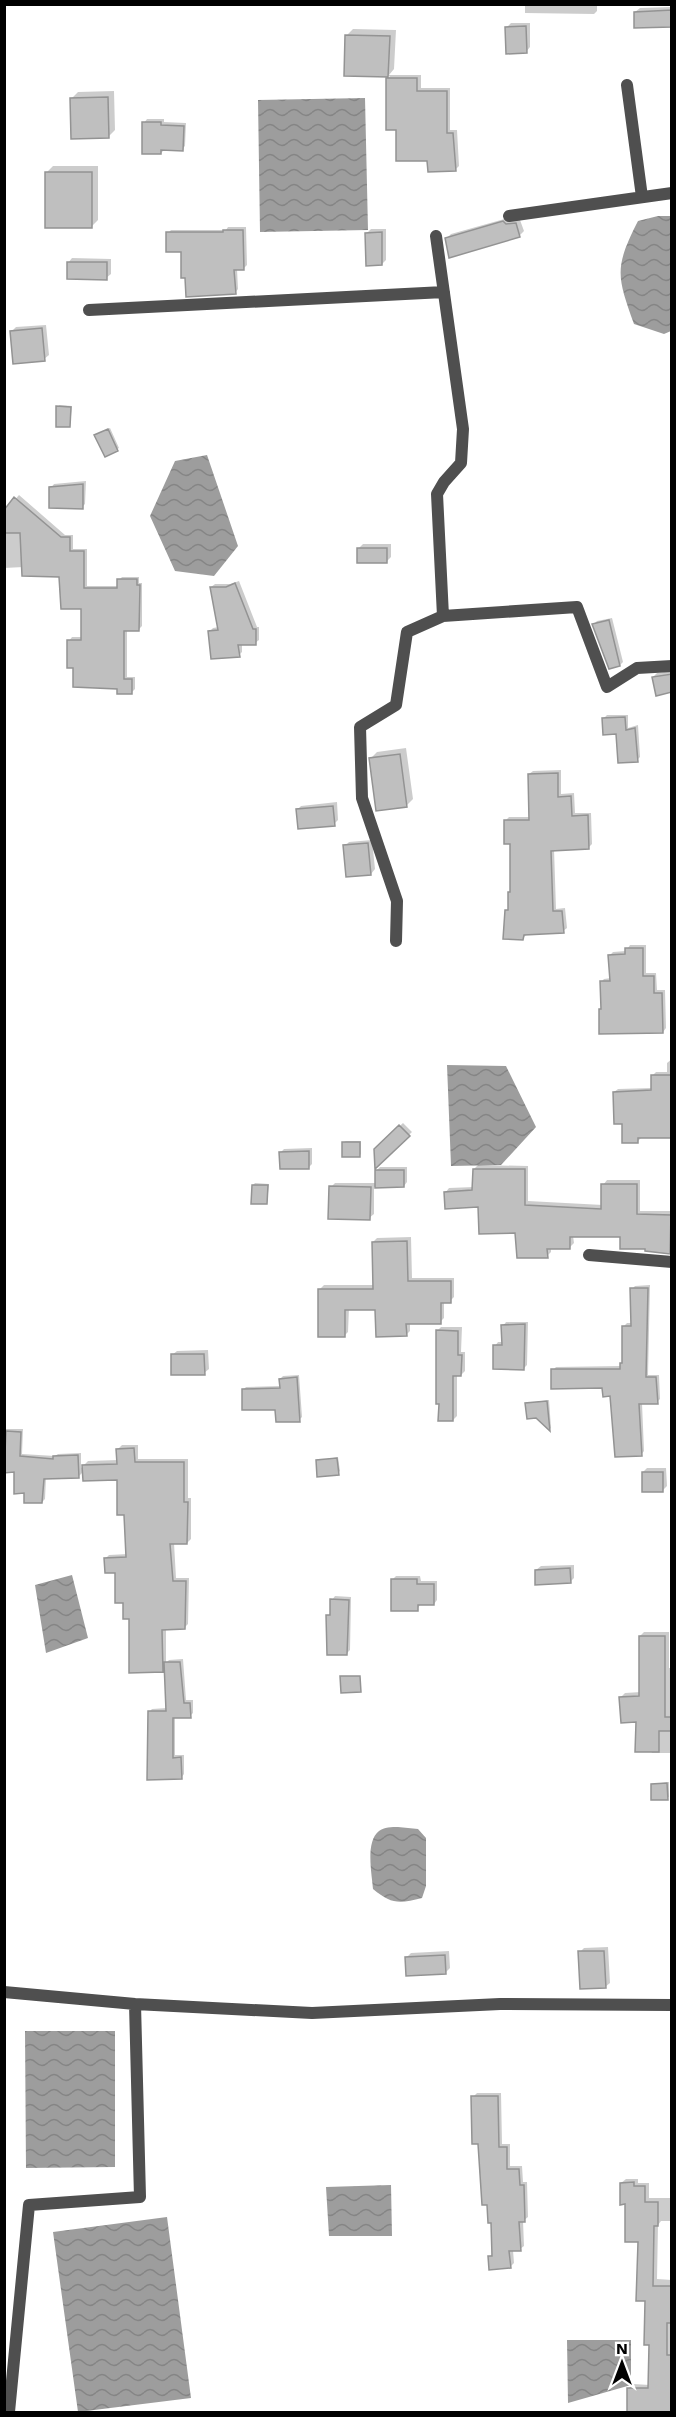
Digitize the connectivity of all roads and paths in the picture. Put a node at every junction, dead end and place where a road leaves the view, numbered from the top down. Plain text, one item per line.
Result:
1 (627, 85) dead end
2 (672, 193) edge
3 (642, 197) junction
4 (509, 216) dead end
5 (436, 236) dead end
6 (444, 292) junction
7 (89, 310) dead end
8 (443, 616) junction
9 (672, 666) edge
10 (396, 941) dead end
11 (589, 1255) dead end
12 (672, 1262) edge
13 (4, 1992) edge
14 (135, 2004) junction
15 (672, 2006) edge
16 (9, 2412) edge

1 - 3 street
2 - 3 street
3 - 4 street
5 - 6 street
6 - 7 street
6 - 8 street
8 - 9 street
8 - 10 street
11 - 12 street
13 - 14 street
14 - 15 street
14 - 16 street

